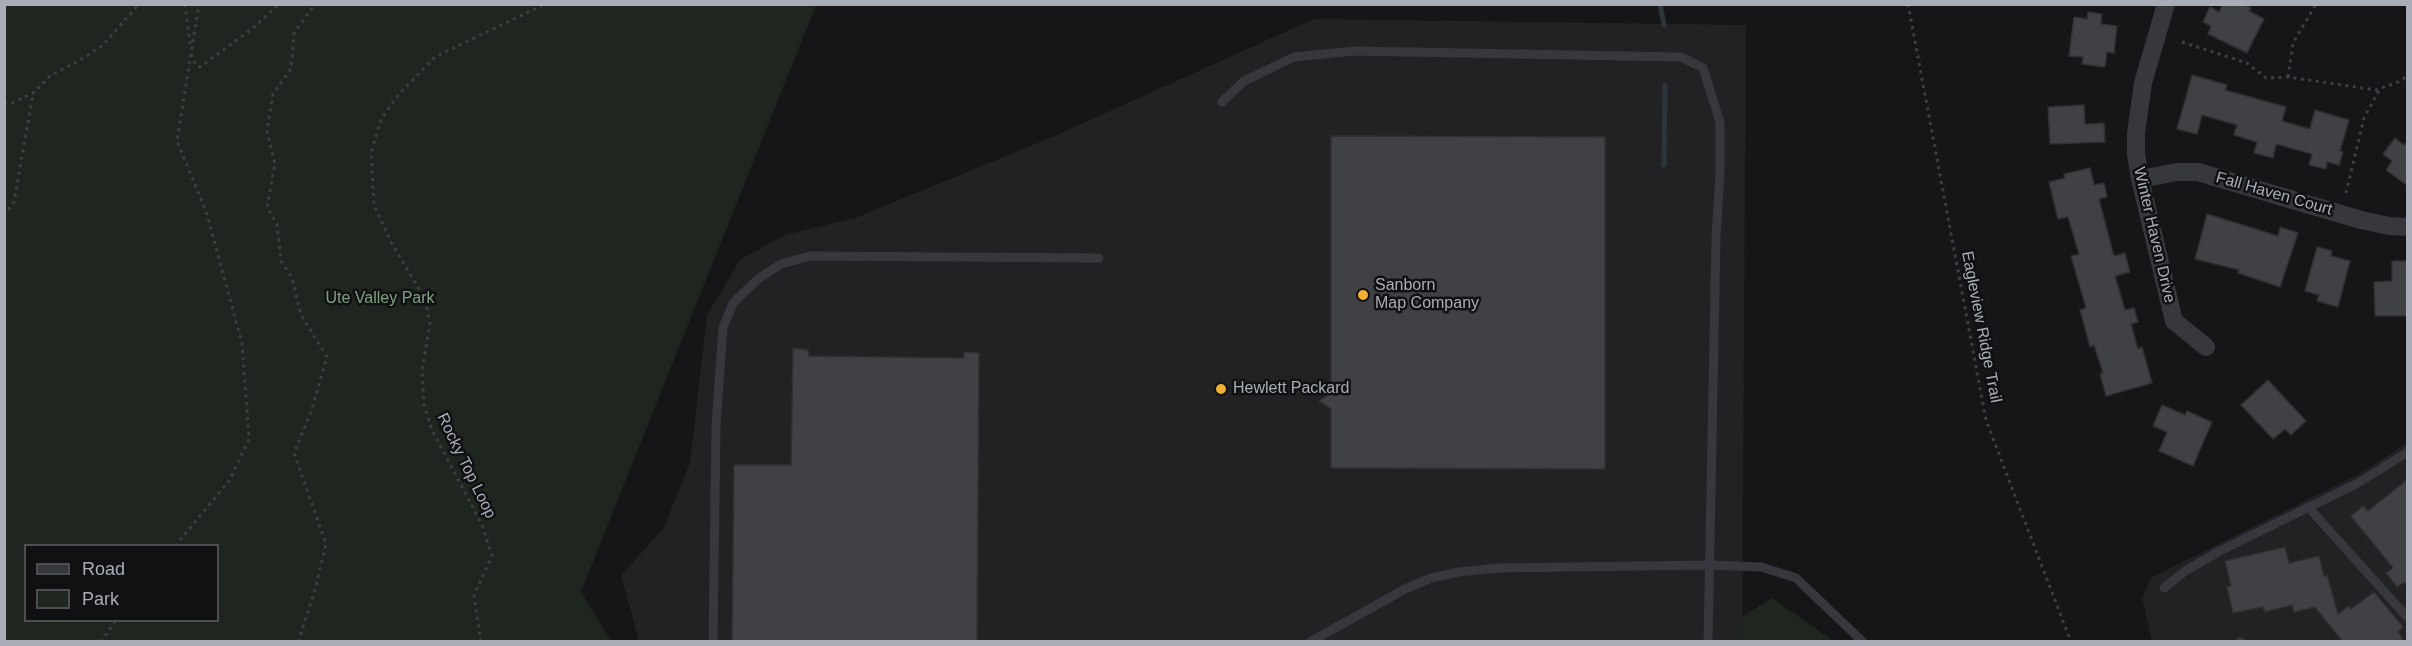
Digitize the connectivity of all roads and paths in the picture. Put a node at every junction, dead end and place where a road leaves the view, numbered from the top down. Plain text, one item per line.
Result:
1 (139, 4) edge
2 (185, 4) edge
3 (199, 4) edge
4 (279, 4) edge
5 (315, 4) edge
6 (545, 4) edge
7 (1908, 4) edge
8 (2166, 4) edge
9 (2316, 4) edge
10 (2182, 42) dead end
11 (190, 51) junction
12 (2408, 74) edge
13 (2288, 77) junction
14 (2380, 88) junction
15 (33, 93) junction
16 (4, 102) edge
17 (1222, 102) dead end
18 (2140, 179) junction
19 (2346, 193) dead end
20 (4, 216) edge
21 (2408, 227) edge
22 (1099, 258) dead end
23 (2206, 347) dead end
24 (2408, 452) edge
25 (2308, 507) junction
26 (177, 544) edge
27 (1709, 565) junction
28 (2164, 588) dead end
29 (2408, 618) edge
30 (115, 622) edge
31 (101, 642) edge
32 (298, 642) edge
33 (481, 642) edge
34 (713, 642) edge
35 (1310, 642) edge
36 (1708, 642) edge
37 (1863, 642) edge
38 (2072, 642) edge

1 - 15 path
2 - 11 path
3 - 11 path
4 - 11 path
5 - 32 path
6 - 33 path, Rocky Top Loop
7 - 38 path, Eagleview Ridge Trail
8 - 18 street, Winter Haven Drive
9 - 13 path
10 - 13 path
11 - 26 path
12 - 14 path
13 - 14 path
14 - 19 path
15 - 16 path
15 - 20 path
17 - 27 lane
18 - 21 street, Fall Haven Court
18 - 23 street, Winter Haven Drive
22 - 34 lane
24 - 25 lane
25 - 28 lane
25 - 29 lane
27 - 35 lane
27 - 36 lane
27 - 37 lane
30 - 31 path

